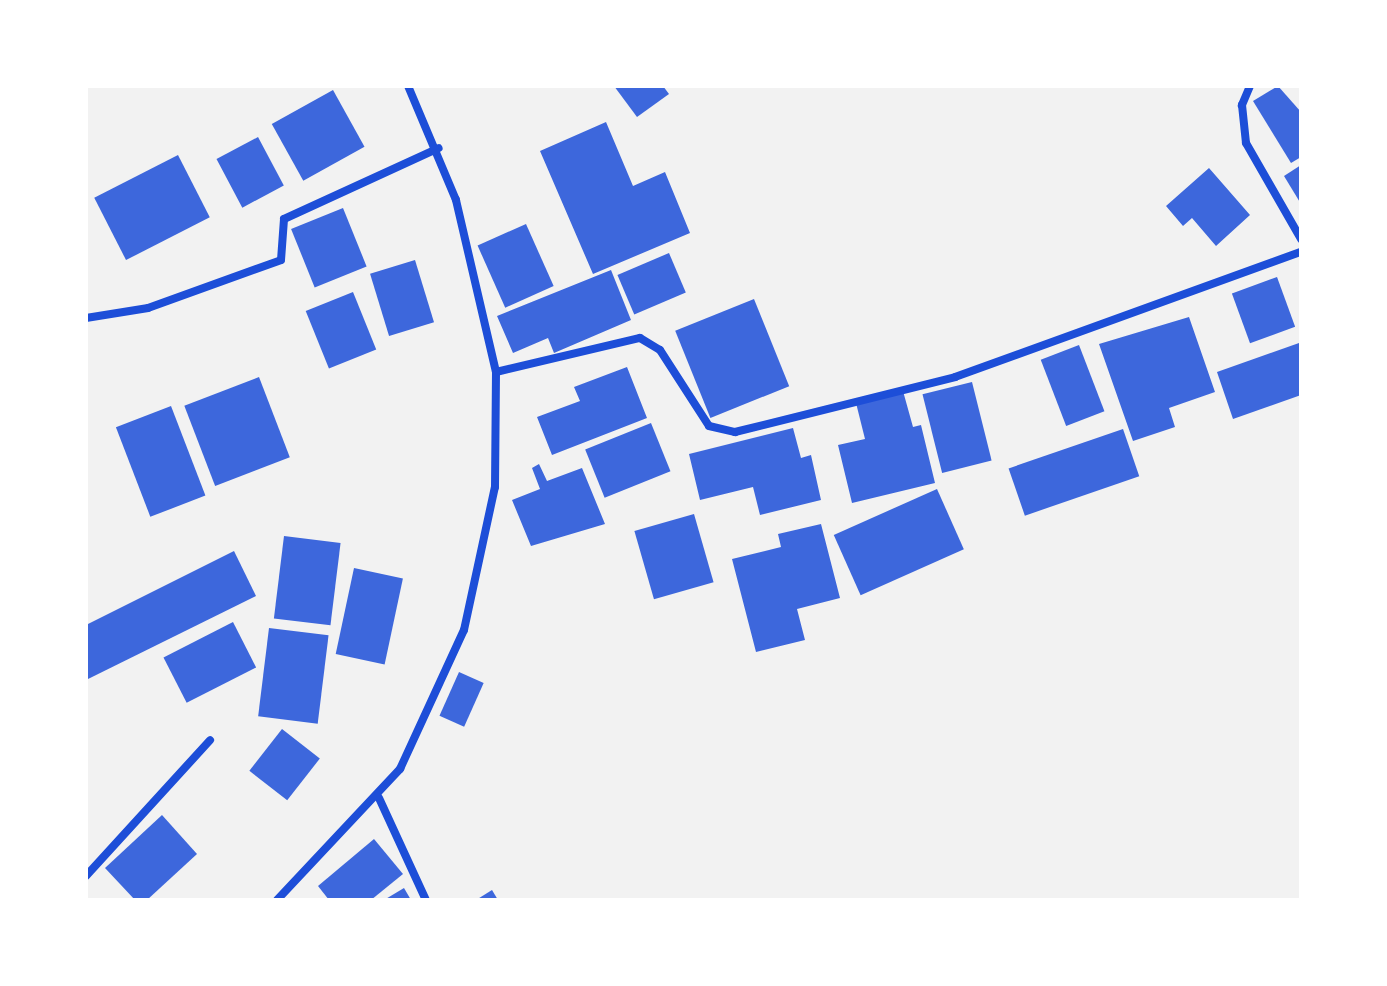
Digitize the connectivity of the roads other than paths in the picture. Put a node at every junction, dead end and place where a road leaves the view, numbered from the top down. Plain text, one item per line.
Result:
1 (408, 86) edge
2 (1250, 86) edge
3 (439, 148) junction
4 (1301, 239) edge
5 (1301, 252) edge
6 (86, 318) edge
7 (496, 372) junction
8 (210, 740) dead end
9 (379, 798) junction
10 (86, 876) edge
11 (277, 900) edge
12 (426, 900) edge

1 - 3 street
2 - 4 street
3 - 6 street
3 - 7 street
5 - 7 street
7 - 9 street
8 - 10 street
9 - 11 street
9 - 12 street

